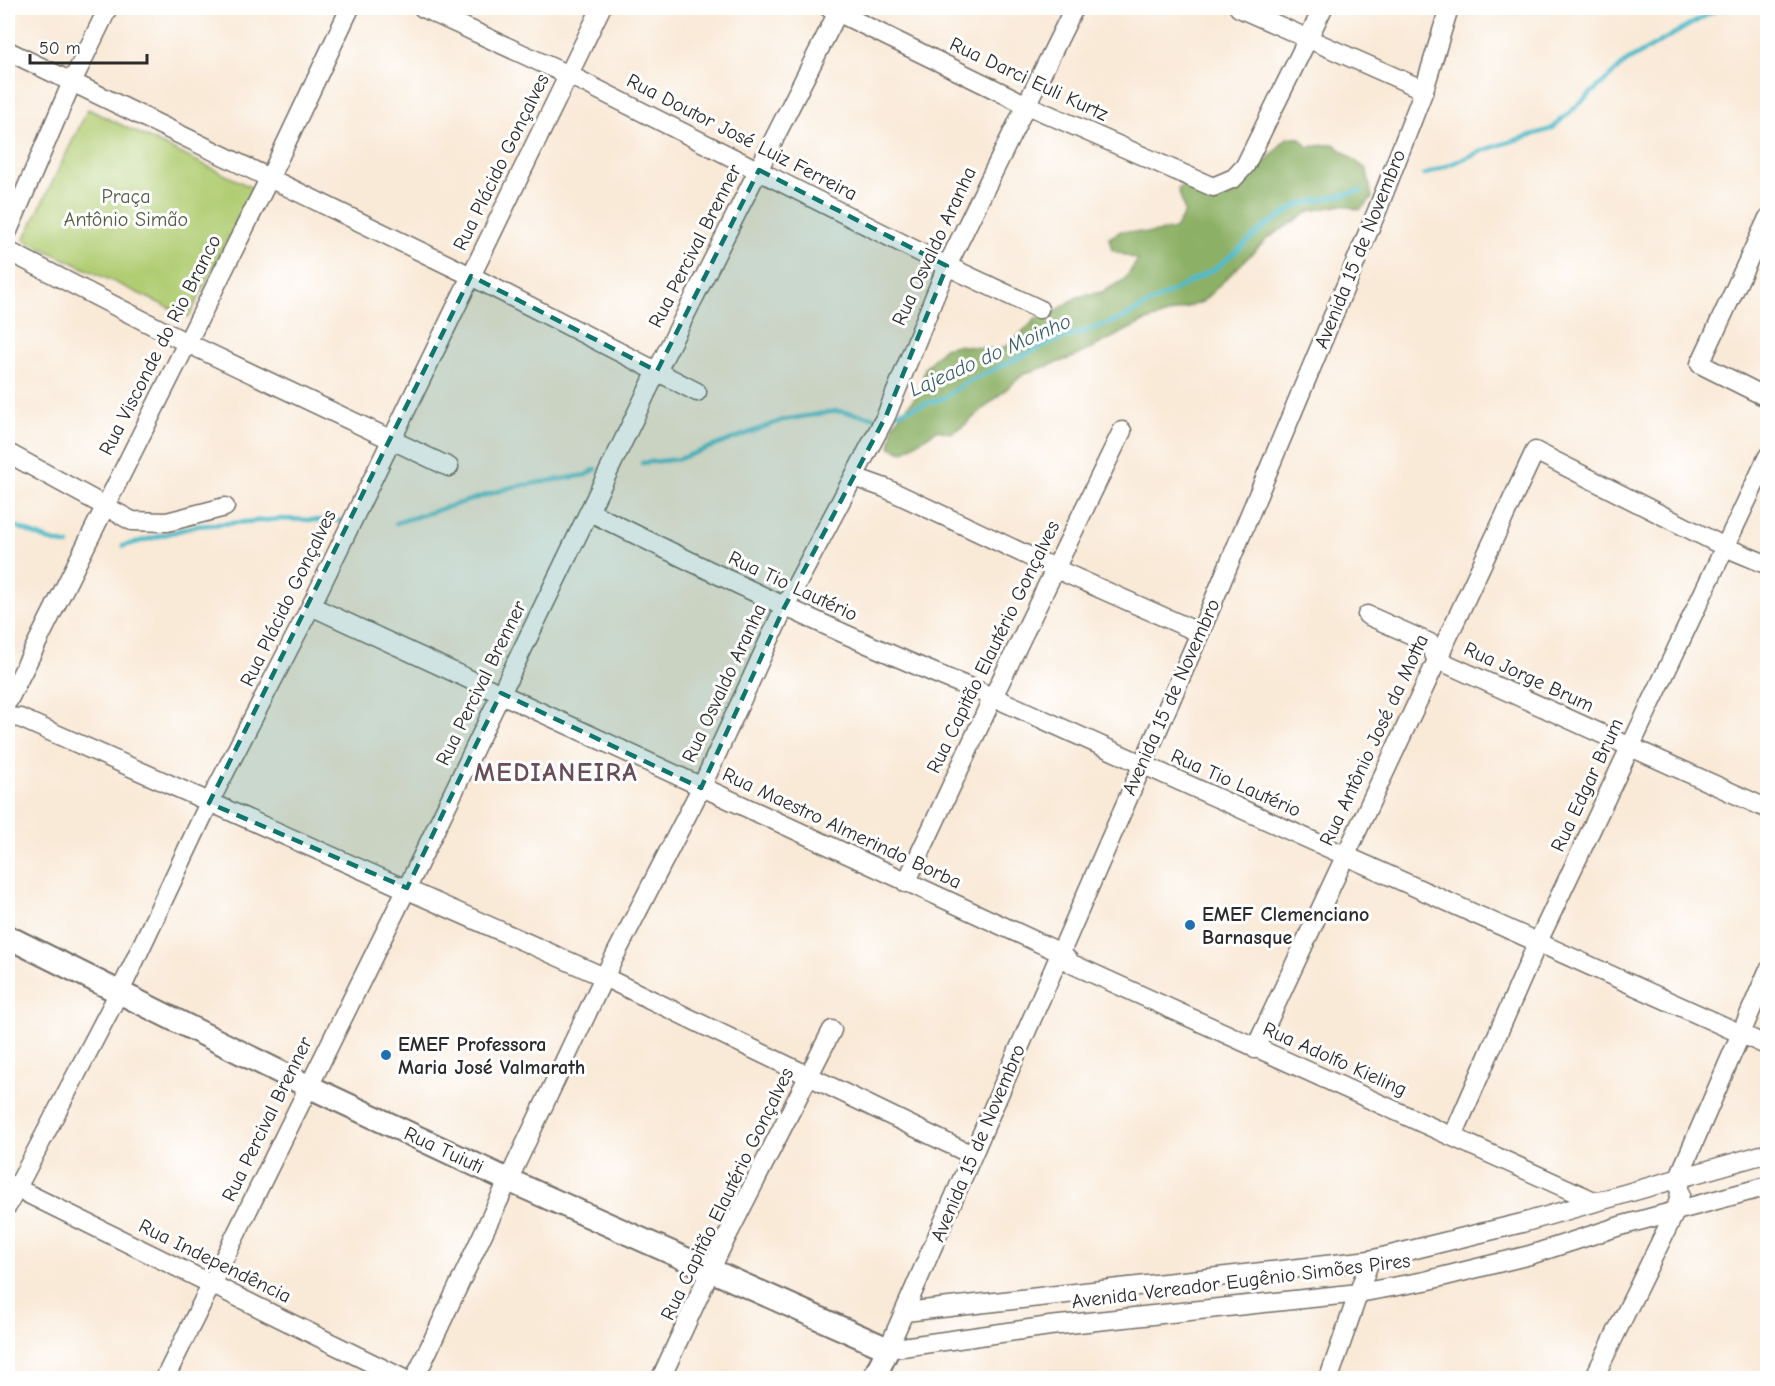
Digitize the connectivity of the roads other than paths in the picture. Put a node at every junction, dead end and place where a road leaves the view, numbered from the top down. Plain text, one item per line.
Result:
1 (108, 8) edge
2 (350, 8) edge
3 (423, 8) edge
4 (601, 8) edge
5 (1074, 8) edge
6 (1239, 8) edge
7 (1323, 8) edge
8 (1449, 8) edge
9 (835, 9) edge
10 (1307, 39) junction
11 (8, 51) edge
12 (567, 75) junction
13 (72, 82) junction
14 (1424, 90) junction
15 (1028, 105) junction
16 (759, 170) junction
17 (269, 179) junction
18 (1765, 230) edge
19 (8, 231) edge
20 (8, 251) edge
21 (946, 266) junction
22 (471, 276) junction
23 (1039, 309) dead end
24 (185, 342) junction
25 (657, 371) junction
26 (697, 392) dead end
27 (1767, 398) edge
28 (1122, 431) dead end
29 (390, 439) junction
30 (8, 453) edge
31 (1767, 456) edge
32 (449, 467) dead end
33 (854, 477) junction
34 (105, 505) junction
35 (225, 507) dead end
36 (590, 512) junction
37 (1725, 548) junction
38 (1767, 565) edge
39 (1056, 569) junction
40 (311, 606) junction
41 (784, 608) junction
42 (1367, 615) dead end
43 (1200, 633) junction
44 (1436, 659) junction
45 (501, 693) junction
46 (993, 697) junction
47 (8, 701) edge
48 (8, 717) edge
49 (1630, 748) junction
50 (1141, 765) junction
51 (701, 788) junction
52 (209, 803) junction
53 (1767, 808) edge
54 (1345, 858) junction
55 (906, 883) junction
56 (407, 888) junction
57 (8, 937) edge
58 (1537, 944) junction
59 (1061, 953) junction
60 (1767, 971) edge
61 (604, 977) junction
62 (119, 992) junction
63 (832, 1030) dead end
64 (1740, 1033) junction
65 (1767, 1046) edge
66 (1255, 1049) junction
67 (811, 1076) junction
68 (310, 1087) junction
69 (1453, 1136) junction
70 (1767, 1153) edge
71 (972, 1155) junction
72 (508, 1180) junction
73 (1767, 1185) edge
74 (11, 1186) edge
75 (1678, 1194) junction
76 (1594, 1201) junction
77 (8, 1205) edge
78 (1522, 1222) junction
79 (1530, 1254) junction
80 (1370, 1260) junction
81 (712, 1271) junction
82 (1201, 1280) junction
83 (211, 1284) junction
84 (1359, 1293) junction
85 (1046, 1297) junction
86 (1204, 1311) junction
87 (905, 1312) junction
88 (1050, 1326) junction
89 (888, 1349) junction
90 (165, 1378) edge
91 (402, 1378) edge
92 (415, 1378) edge
93 (661, 1378) edge
94 (874, 1378) edge
95 (1329, 1378) edge
96 (1594, 1378) edge

1 - 13 street
2 - 17 street, Rua Visconde do Rio Branco
3 - 12 street, Rua Doutor José Luiz Ferreira
4 - 12 street, Rua Plácido Gonçalves
5 - 15 street, Rua Osvaldo Aranha
6 - 10 street
7 - 10 street
8 - 14 street, Avenida 15 de Novembro
9 - 15 street, Rua Darci Euli Kurtz
9 - 16 street, Rua Percival Brenner
10 - 14 street
10 - 15 street, Rua Darci Euli Kurtz
11 - 13 street
12 - 16 street, Rua Doutor José Luiz Ferreira
12 - 22 street, Rua Plácido Gonçalves
13 - 17 street
13 - 19 street
14 - 43 street, Avenida 15 de Novembro
15 - 21 street, Rua Osvaldo Aranha
16 - 21 street, Rua Doutor José Luiz Ferreira
16 - 25 street, Rua Percival Brenner
17 - 22 street
17 - 24 street, Rua Visconde do Rio Branco
18 - 27 street
20 - 24 street
21 - 23 street, Rua Doutor José Luiz Ferreira
21 - 33 street, Rua Osvaldo Aranha
22 - 25 street
22 - 29 street, Rua Plácido Gonçalves
24 - 29 street
24 - 34 street, Rua Visconde do Rio Branco
25 - 26 street
25 - 36 street, Rua Percival Brenner
28 - 39 street, Rua Capitão Elautério Gonçalves
29 - 32 street
29 - 40 street, Rua Plácido Gonçalves
30 - 34 street
31 - 37 street, Rua Edgar Brum
33 - 39 street
33 - 41 street, Rua Osvaldo Aranha
34 - 35 street
34 - 47 street, Rua Visconde do Rio Branco
36 - 41 street, Rua Tio Lautério
36 - 45 street, Rua Percival Brenner
37 - 38 street
37 - 44 street, Rua Antônio José da Motta
37 - 49 street, Rua Edgar Brum
39 - 43 street
39 - 46 street, Rua Capitão Elautério Gonçalves
40 - 45 street, Rua Maestro Almerindo Borba
40 - 52 street, Rua Plácido Gonçalves
41 - 46 street, Rua Tio Lautério
41 - 51 street, Rua Osvaldo Aranha
42 - 44 street
43 - 50 street, Avenida 15 de Novembro
44 - 49 street, Rua Jorge Brum
44 - 54 street, Rua Antônio José da Motta
45 - 51 street, Rua Maestro Almerindo Borba
45 - 56 street, Rua Percival Brenner
46 - 50 street, Rua Tio Lautério
46 - 55 street, Rua Capitão Elautério Gonçalves
48 - 52 street
49 - 53 street, Rua Jorge Brum
49 - 58 street, Rua Edgar Brum
50 - 54 street, Rua Tio Lautério
50 - 59 street, Avenida 15 de Novembro
51 - 55 street, Rua Maestro Almerindo Borba
51 - 61 street, Rua Osvaldo Aranha
52 - 56 street
52 - 62 street, Rua Plácido Gonçalves
54 - 58 street, Rua Tio Lautério
54 - 66 street, Rua Antônio José da Motta
55 - 59 street, Rua Maestro Almerindo Borba
56 - 61 street
56 - 68 street, Rua Percival Brenner
57 - 62 main road, Rua Tuiuti
58 - 64 street, Rua Tio Lautério
58 - 69 street, Rua Edgar Brum
59 - 66 street, Rua Adolfo Kieling
59 - 71 street, Avenida 15 de Novembro
60 - 64 street
61 - 67 street
61 - 72 street, Rua Osvaldo Aranha
62 - 68 main road, Rua Tuiuti
62 - 74 street, Rua Plácido Gonçalves
63 - 67 street, Rua Capitão Elautério Gonçalves
64 - 65 street, Rua Tio Lautério
64 - 75 street
66 - 69 street, Rua Adolfo Kieling
67 - 71 street
67 - 81 street, Rua Capitão Elautério Gonçalves
68 - 72 main road, Rua Tuiuti
68 - 83 street, Rua Percival Brenner
69 - 76 street, Rua Adolfo Kieling
70 - 75 street, Avenida Vereador Eugênio Simões Pires
71 - 87 street, Avenida 15 de Novembro
72 - 81 main road, Rua Tuiuti
72 - 92 street, Rua Osvaldo Aranha
73 - 75 street, Avenida Vereador Eugênio Simões Pires
74 - 77 street, Rua Plácido Gonçalves
74 - 83 street, Rua Independência
75 - 76 street, Avenida Vereador Eugênio Simões Pires
75 - 79 street, Avenida Vereador Eugênio Simões Pires
75 - 96 street
76 - 78 street, Avenida Vereador Eugênio Simões Pires
78 - 79 street
78 - 80 street, Avenida Vereador Eugênio Simões Pires
79 - 84 street, Avenida Vereador Eugênio Simões Pires
80 - 82 street, Avenida Vereador Eugênio Simões Pires
80 - 84 street
81 - 89 main road, Rua Tuiuti
81 - 93 street, Rua Capitão Elautério Gonçalves
82 - 85 street, Avenida Vereador Eugênio Simões Pires
82 - 86 street
83 - 90 street, Rua Percival Brenner
83 - 91 street, Rua Independência
84 - 86 street, Avenida Vereador Eugênio Simões Pires
84 - 95 street
85 - 87 street, Avenida Vereador Eugênio Simões Pires
85 - 88 street
86 - 88 street, Avenida Vereador Eugênio Simões Pires
87 - 89 street, Avenida 15 de Novembro
88 - 89 street, Avenida Vereador Eugênio Simões Pires
89 - 94 main road, Avenida 15 de Novembro

